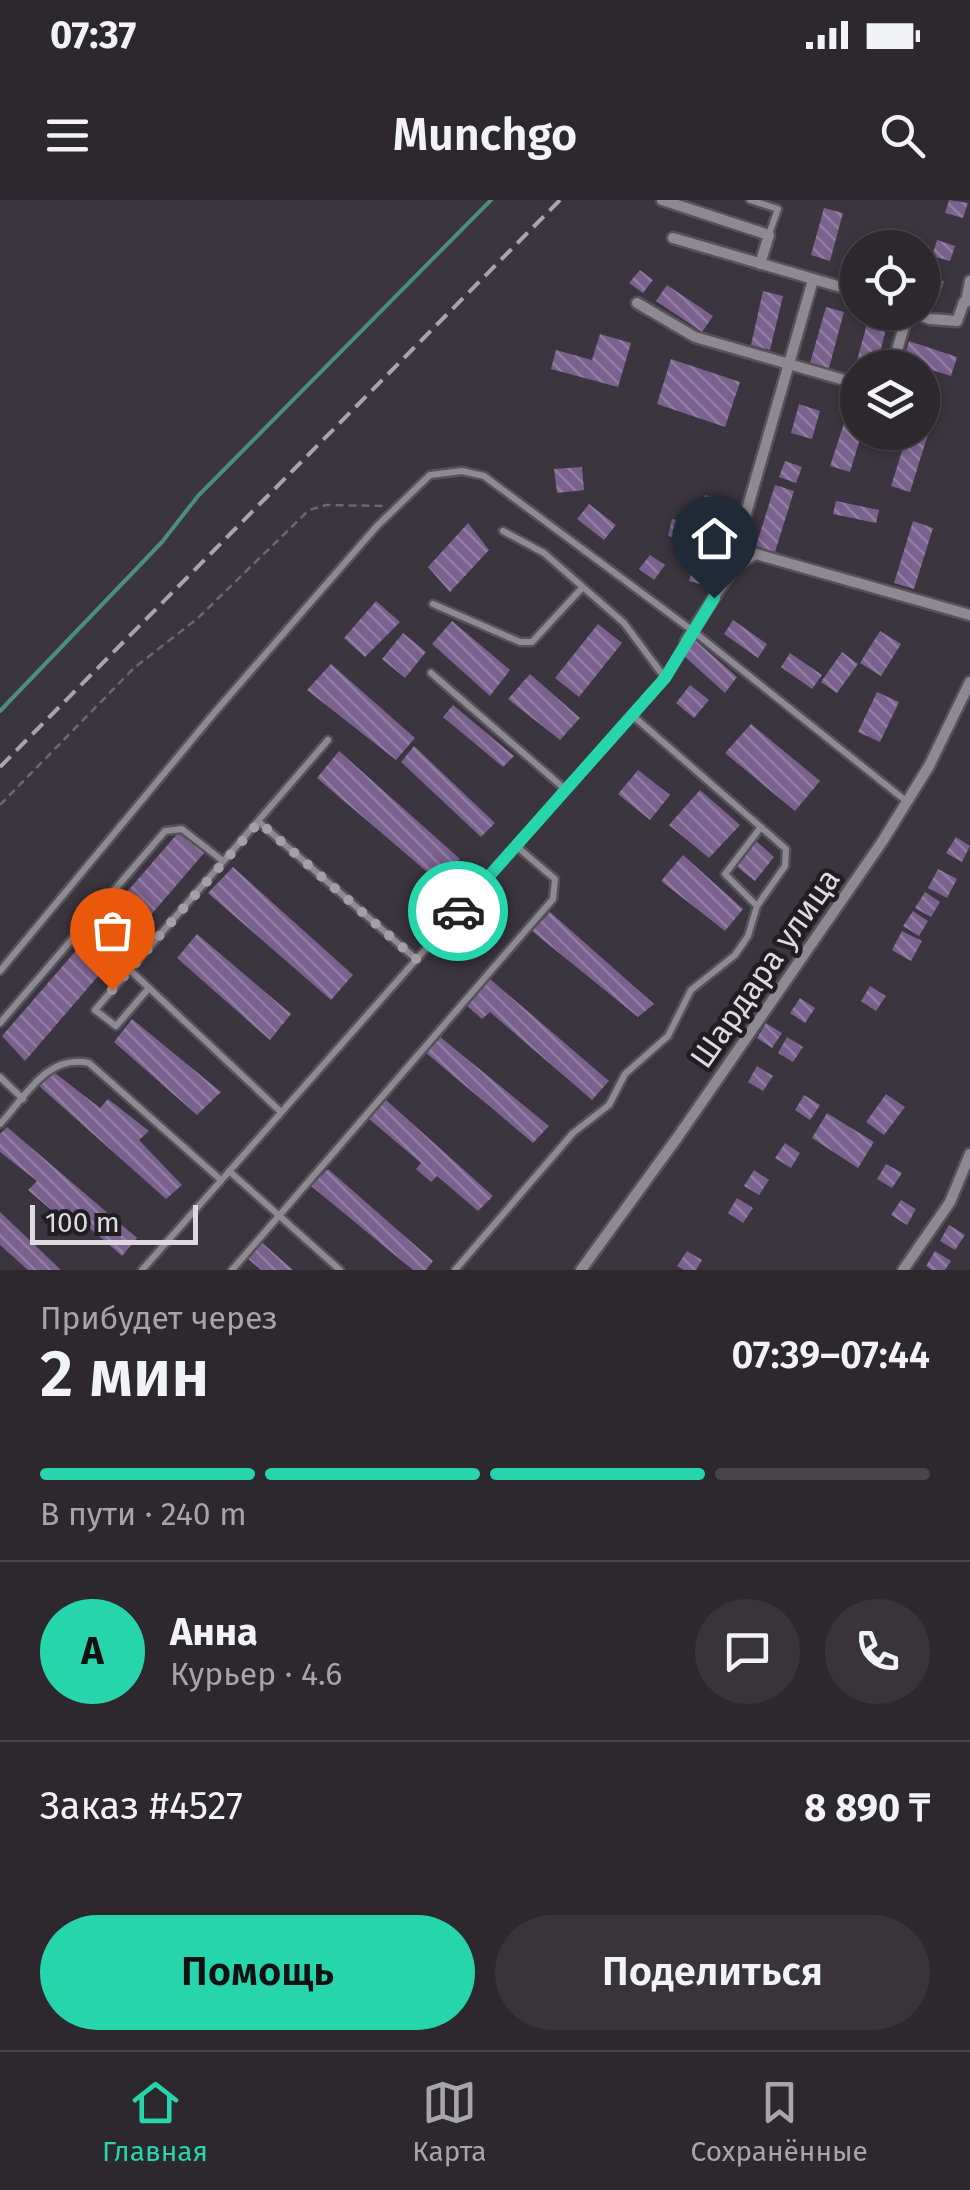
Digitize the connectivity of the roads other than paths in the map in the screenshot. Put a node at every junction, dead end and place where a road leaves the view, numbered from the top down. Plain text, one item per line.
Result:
1 (662, 200) edge
2 (750, 200) edge
3 (769, 235) junction
4 (673, 238) dead end
5 (760, 264) junction
6 (813, 280) junction
7 (970, 280) edge
8 (840, 287) edge
9 (967, 302) edge
10 (637, 303) dead end
11 (940, 320) edge
12 (789, 364) junction
13 (840, 379) edge
14 (503, 531) dead end
15 (735, 565) junction
16 (582, 588) junction
17 (433, 604) dead end
18 (970, 615) edge
19 (690, 636) junction
20 (431, 673) dead end
21 (665, 678) junction
22 (970, 682) edge
23 (632, 715) junction
24 (328, 740) dead end
25 (566, 790) junction
26 (907, 801) junction
27 (259, 822) junction
28 (761, 827) junction
29 (516, 846) junction
30 (222, 861) junction
31 (758, 906) junction
32 (416, 959) junction
33 (130, 970) junction
34 (0, 971) edge
35 (149, 988) junction
36 (0, 1023) edge
37 (0, 1077) edge
38 (23, 1099) junction
39 (281, 1112) junction
40 (0, 1124) edge
41 (970, 1154) edge
42 (229, 1171) junction
43 (222, 1180) junction
44 (279, 1216) junction
45 (142, 1270) edge
46 (232, 1270) edge
47 (340, 1270) edge
48 (455, 1270) edge
49 (581, 1270) edge
50 (903, 1270) edge

1 - 3 street
2 - 3 lane
3 - 5 street
4 - 5 street
5 - 6 street
6 - 8 street
6 - 12 street
7 - 9 street
9 - 11 street
10 - 12 street
12 - 13 street
12 - 15 street
14 - 16 lane
15 - 18 street
15 - 19 street
16 - 17 lane
16 - 21 lane
19 - 21 lane
19 - 26 lane
19 - 34 lane
20 - 25 lane
21 - 23 lane
22 - 26 street, Шардара улица
23 - 25 lane
23 - 28 lane
24 - 27 lane
25 - 29 lane
26 - 49 street, Шардара улица
27 - 30 lane
27 - 32 lane
28 - 31 lane
28 - 31 lane
29 - 32 lane
29 - 44 lane
30 - 33 lane
30 - 36 lane
31 - 48 lane
32 - 39 lane
33 - 35 lane
33 - 35 lane
35 - 39 lane
37 - 38 lane
38 - 40 lane
38 - 43 lane
39 - 42 lane
41 - 50 street
42 - 43 lane
42 - 44 lane
43 - 45 lane
44 - 46 lane
44 - 47 lane

